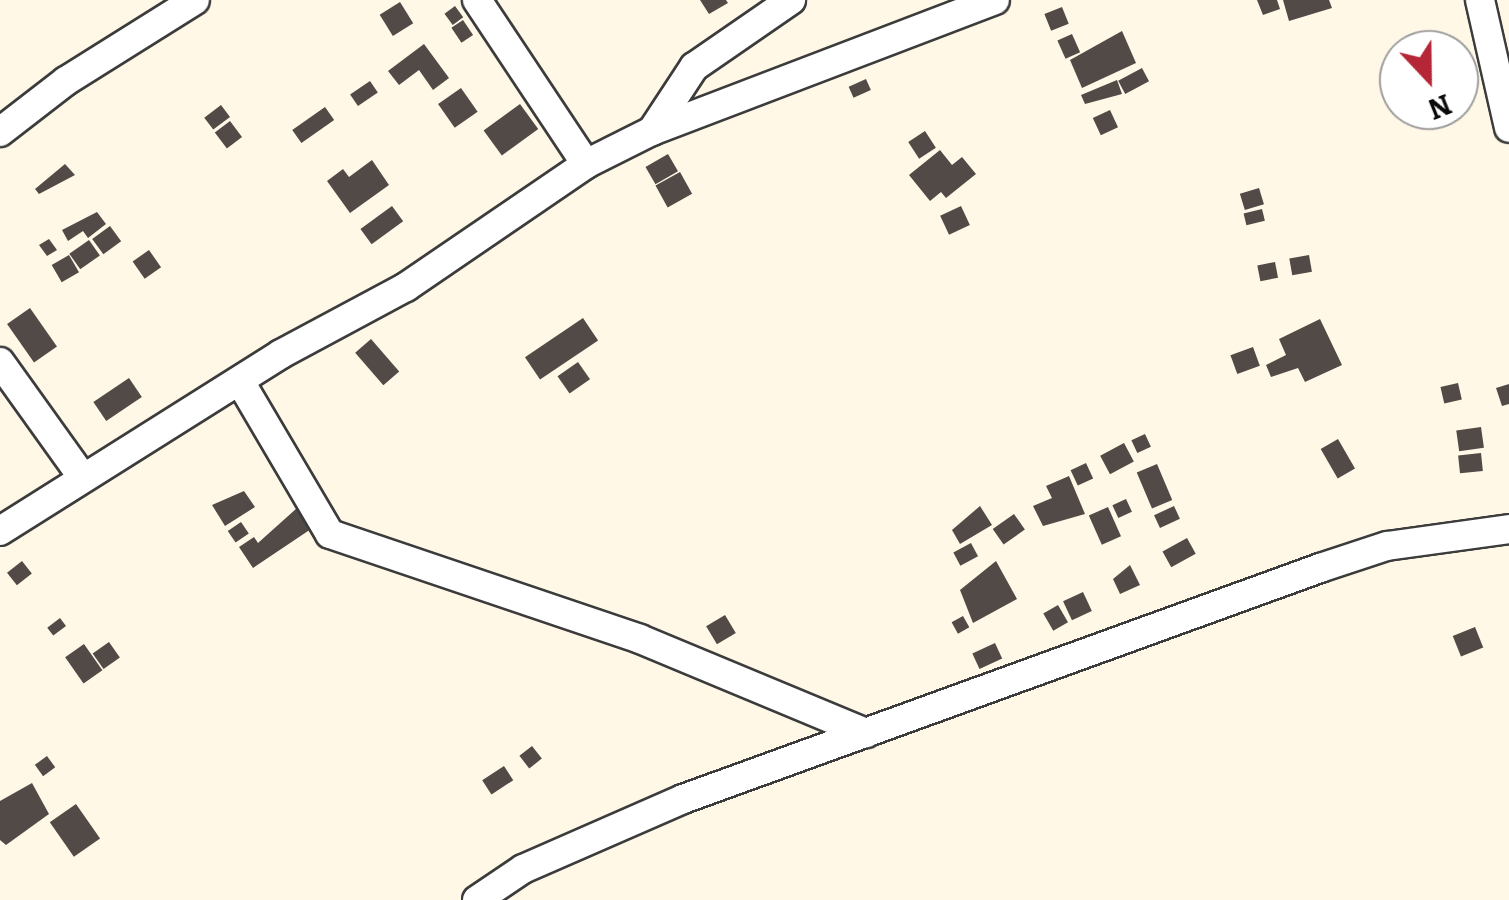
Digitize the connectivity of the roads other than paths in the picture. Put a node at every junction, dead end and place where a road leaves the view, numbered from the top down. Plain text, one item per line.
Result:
1 (195, 0) edge
2 (477, 0) edge
3 (791, 0) edge
4 (995, 0) edge
5 (1480, 0) edge
6 (1509, 128) edge
7 (652, 131) junction
8 (0, 132) edge
9 (586, 164) junction
10 (0, 362) edge
11 (241, 383) junction
12 (81, 475) junction
13 (1509, 529) edge
14 (0, 530) edge
15 (866, 733) junction
16 (477, 900) edge

1 - 8 street
2 - 9 street
3 - 7 street
4 - 7 street
5 - 6 street
7 - 9 street
9 - 11 street
10 - 12 street
11 - 12 street
11 - 15 street
12 - 14 street
13 - 15 street
15 - 16 street

